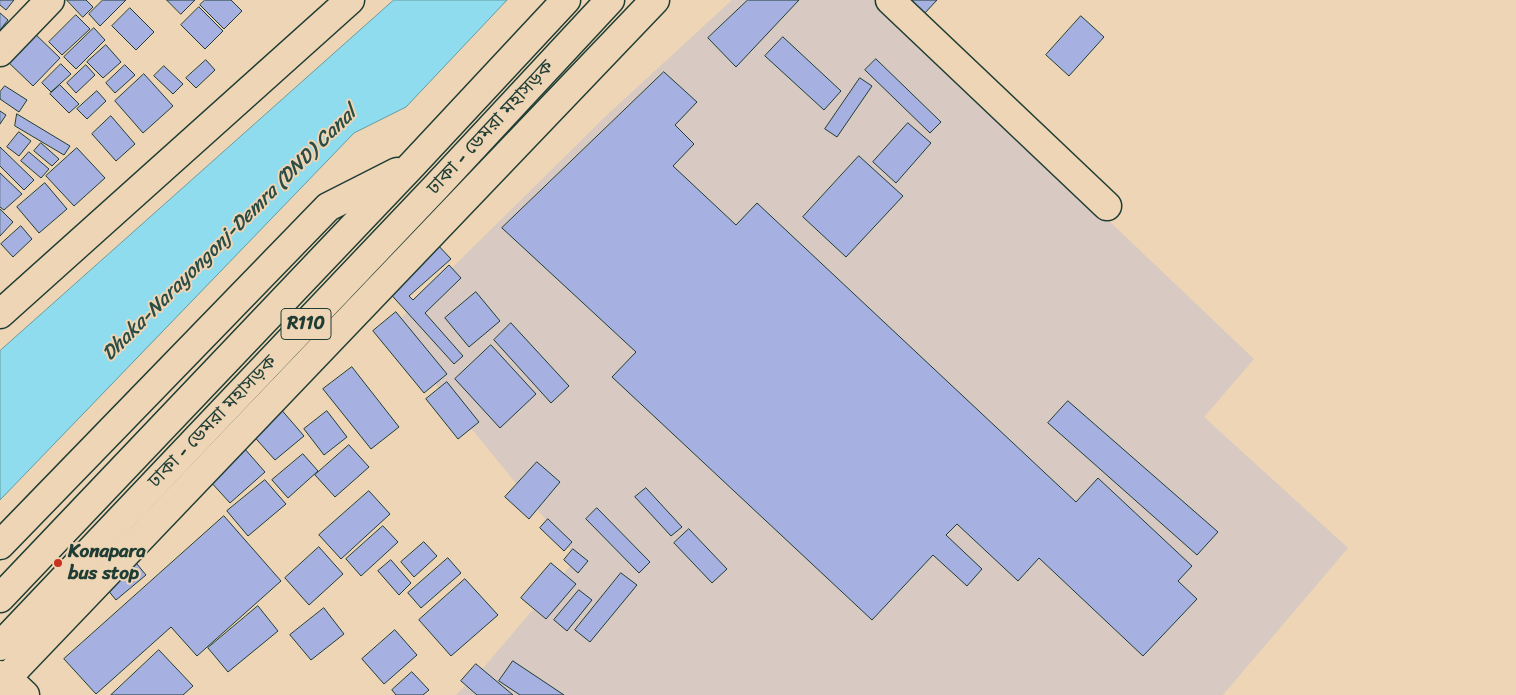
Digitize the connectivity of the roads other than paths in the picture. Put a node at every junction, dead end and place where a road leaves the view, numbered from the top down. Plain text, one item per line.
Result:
1 (50, 0) edge
2 (350, 0) edge
3 (566, 0) edge
4 (610, 0) edge
5 (654, 0) edge
6 (890, 0) edge
7 (0, 52) edge
8 (414, 164) junction
9 (1106, 206) dead end
10 (0, 314) edge
11 (0, 545) edge
12 (0, 598) edge
13 (0, 646) edge
14 (6, 679) edge

1 - 7 main road
2 - 10 main road
3 - 8 main road, ঢাকা - ডেমরা মহাসড়ক / R110
4 - 13 main road, ঢাকা - ডেমরা মহাসড়ক / R110
5 - 14 main road
6 - 9 main road
8 - 11 main road
8 - 12 main road, ঢাকা - ডেমরা মহাসড়ক / R110

